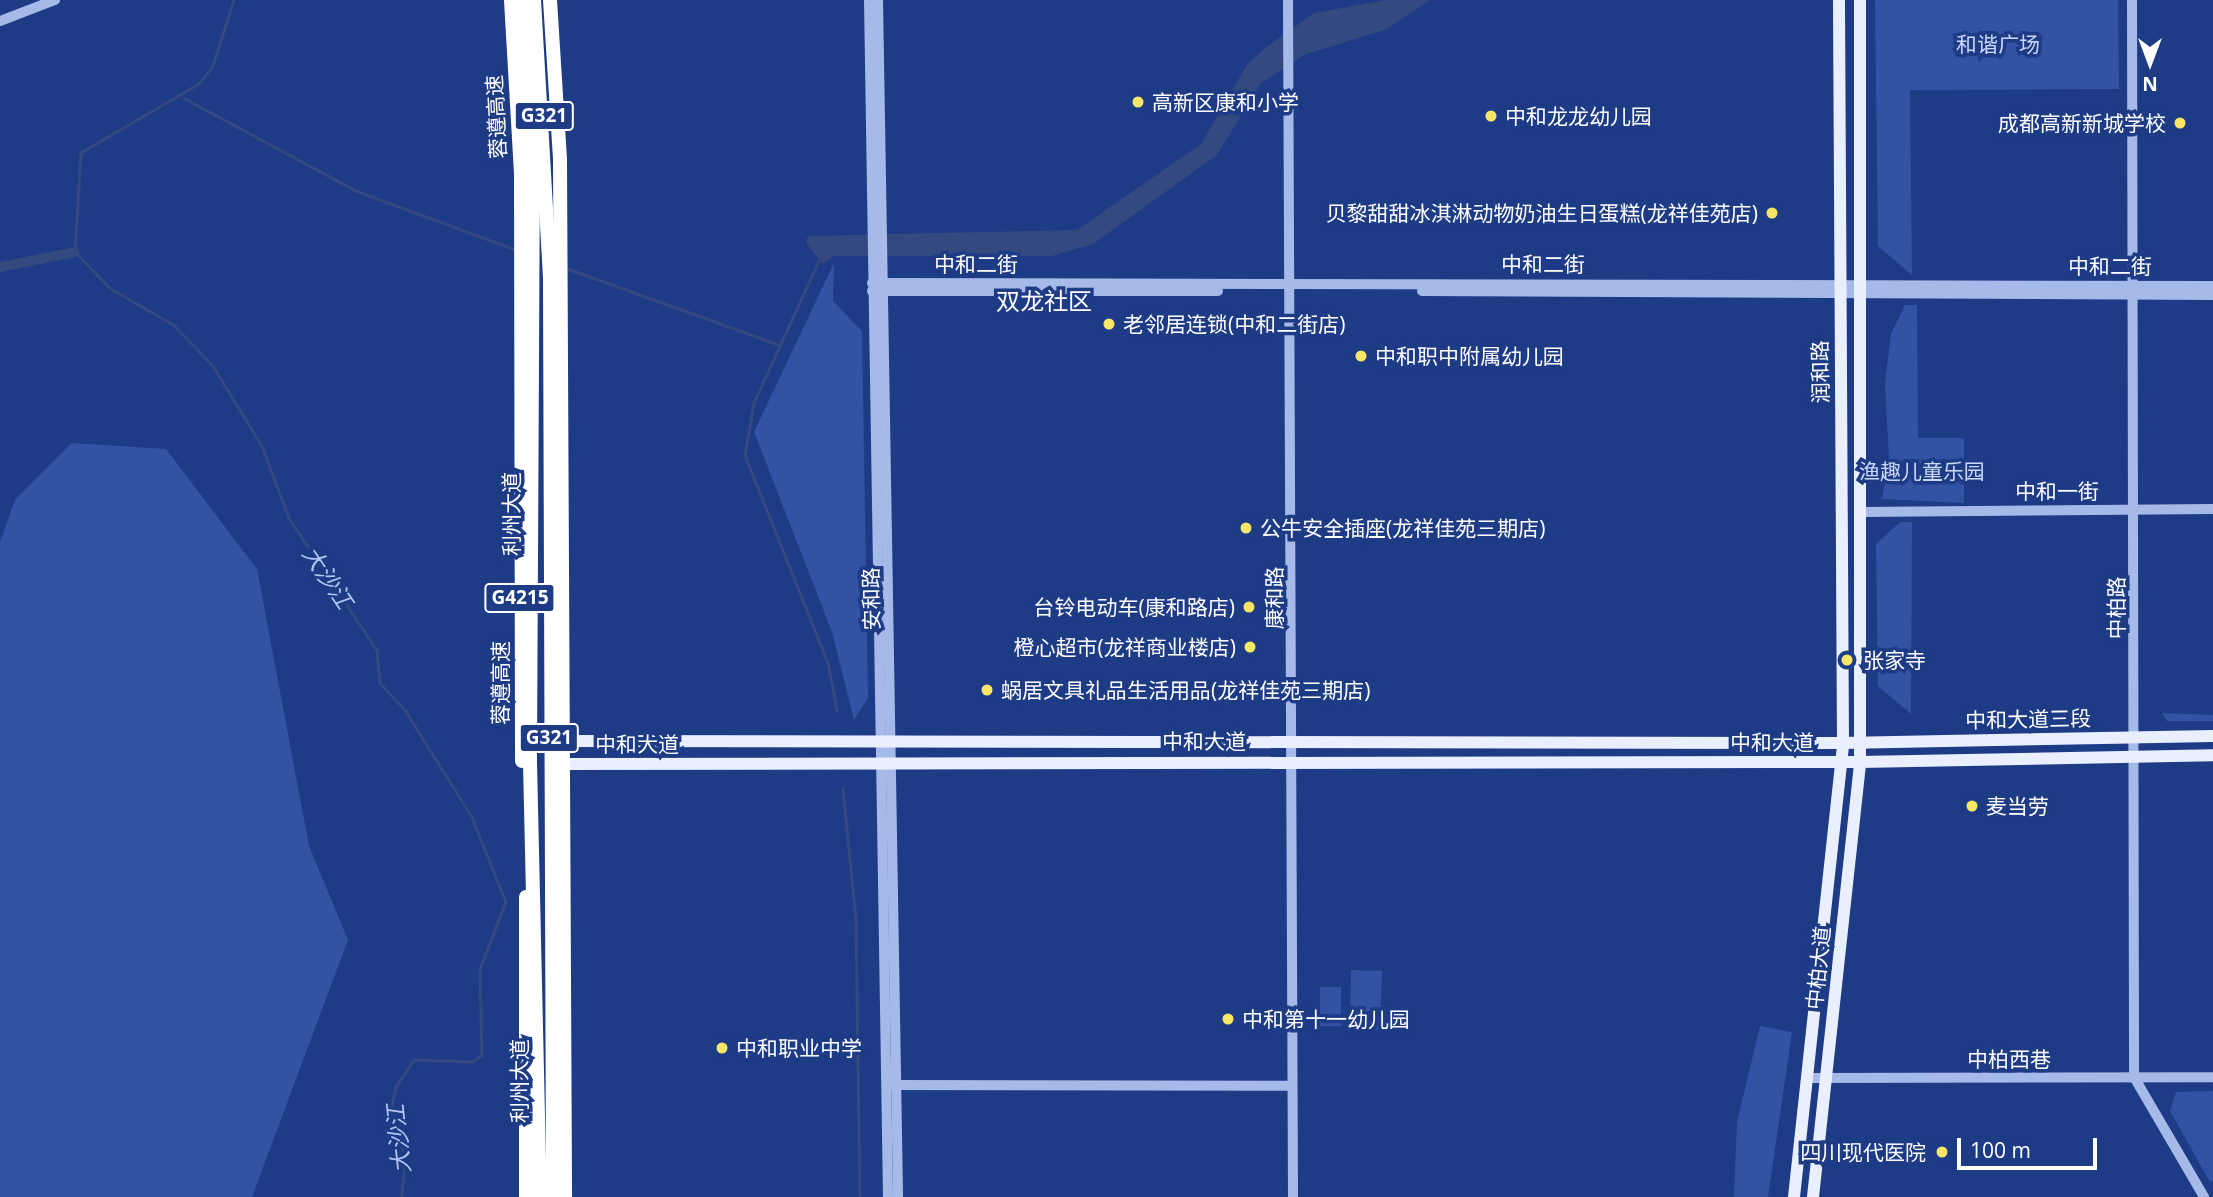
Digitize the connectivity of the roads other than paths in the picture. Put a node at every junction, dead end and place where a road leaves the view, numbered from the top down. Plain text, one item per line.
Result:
1 (55, 0) edge
2 (510, 0) edge
3 (521, 0) edge
4 (534, 0) edge
5 (550, 0) edge
6 (869, 0) edge
7 (878, 0) edge
8 (1288, 0) edge
9 (1839, 0) edge
10 (1860, 0) edge
11 (2133, 0) edge
12 (0, 21) edge
13 (2213, 286) edge
14 (872, 287) junction
15 (886, 287) junction
16 (1292, 288) junction
17 (1838, 288) junction
18 (1857, 288) junction
19 (2135, 290) junction
20 (2213, 295) edge
21 (2213, 509) edge
22 (2133, 511) junction
23 (1860, 512) junction
24 (2135, 736) junction
25 (2213, 736) edge
26 (878, 740) junction
27 (893, 740) junction
28 (549, 741) junction
29 (1293, 742) junction
30 (1860, 742) junction
31 (1843, 743) junction
32 (2136, 754) junction
33 (2213, 755) edge
34 (1294, 760) junction
35 (893, 761) junction
36 (1842, 761) junction
37 (878, 762) junction
38 (1860, 762) junction
39 (549, 764) junction
40 (1806, 1077) junction
41 (2134, 1077) junction
42 (2213, 1077) edge
43 (1825, 1079) junction
44 (891, 1085) junction
45 (1292, 1086) junction
46 (526, 1197) edge
47 (540, 1197) edge
48 (553, 1197) edge
49 (565, 1197) edge
50 (887, 1197) edge
51 (898, 1197) edge
52 (1293, 1197) edge
53 (1794, 1197) edge
54 (1813, 1197) edge
55 (2204, 1197) edge

1 - 12 street
2 - 46 highway, 蓉遵高速 / G4215
3 - 47 highway, 利州大道 / G321
4 - 28 highway, 利州大道 / G321
5 - 49 highway, G4215, bridge
6 - 14 street, 安和路
7 - 15 street, 安和路
8 - 16 street, 康和路
9 - 17 main road, 润和路
10 - 18 main road, 润和路
11 - 19 street, 中柏路
13 - 19 street, 中和二街
14 - 15 street, 中和二街
14 - 26 street, 安和路
15 - 16 street, 中和二街
15 - 27 street, 安和路
16 - 17 street, 中和二街
16 - 29 street, 康和路
17 - 18 street, 中和二街
17 - 31 main road, 润和路
18 - 19 street, 中和二街
18 - 23 main road, 润和路
19 - 20 street, 中和二街
19 - 22 street, 中柏路
21 - 22 street, 中和一街
22 - 23 street, 中和一街
22 - 24 street, 中柏路
23 - 30 main road, 润和路
24 - 25 main road, 中和大道三段
24 - 30 main road, 中和大道三段
24 - 32 street, 中柏路
26 - 27 main road, 中和大道
26 - 28 main road, 中和大道
26 - 37 street, 安和路
27 - 29 main road, 中和大道
27 - 35 street, 安和路
28 - 39 highway, 利州大道 / G321
29 - 31 main road, 中和大道
29 - 34 street, 康和路
30 - 31 main road, 中和大道三段
30 - 38 main road, 中柏大道
31 - 36 main road, 中柏大道
32 - 33 main road, 中和大道三段
32 - 38 main road, 中和大道三段
32 - 41 street, 中柏路
34 - 35 main road, 中和大道
34 - 36 main road, 中和大道
34 - 45 street, 康和路
35 - 37 main road, 中和大道
35 - 44 street, 安和路
36 - 38 main road, 中和大道
36 - 40 main road, 中柏大道
37 - 39 main road, 中和大道
37 - 44 street, 安和路
38 - 43 main road, 中柏大道
39 - 48 highway, 利州大道 / G321
40 - 43 street, 中柏西巷
40 - 53 main road, 中柏大道
41 - 42 street, 中柏西巷
41 - 43 street, 中柏西巷
41 - 55 street
43 - 54 main road, 中柏大道
44 - 45 street
44 - 50 street, 安和路
44 - 51 street, 安和路
45 - 52 street, 康和路

